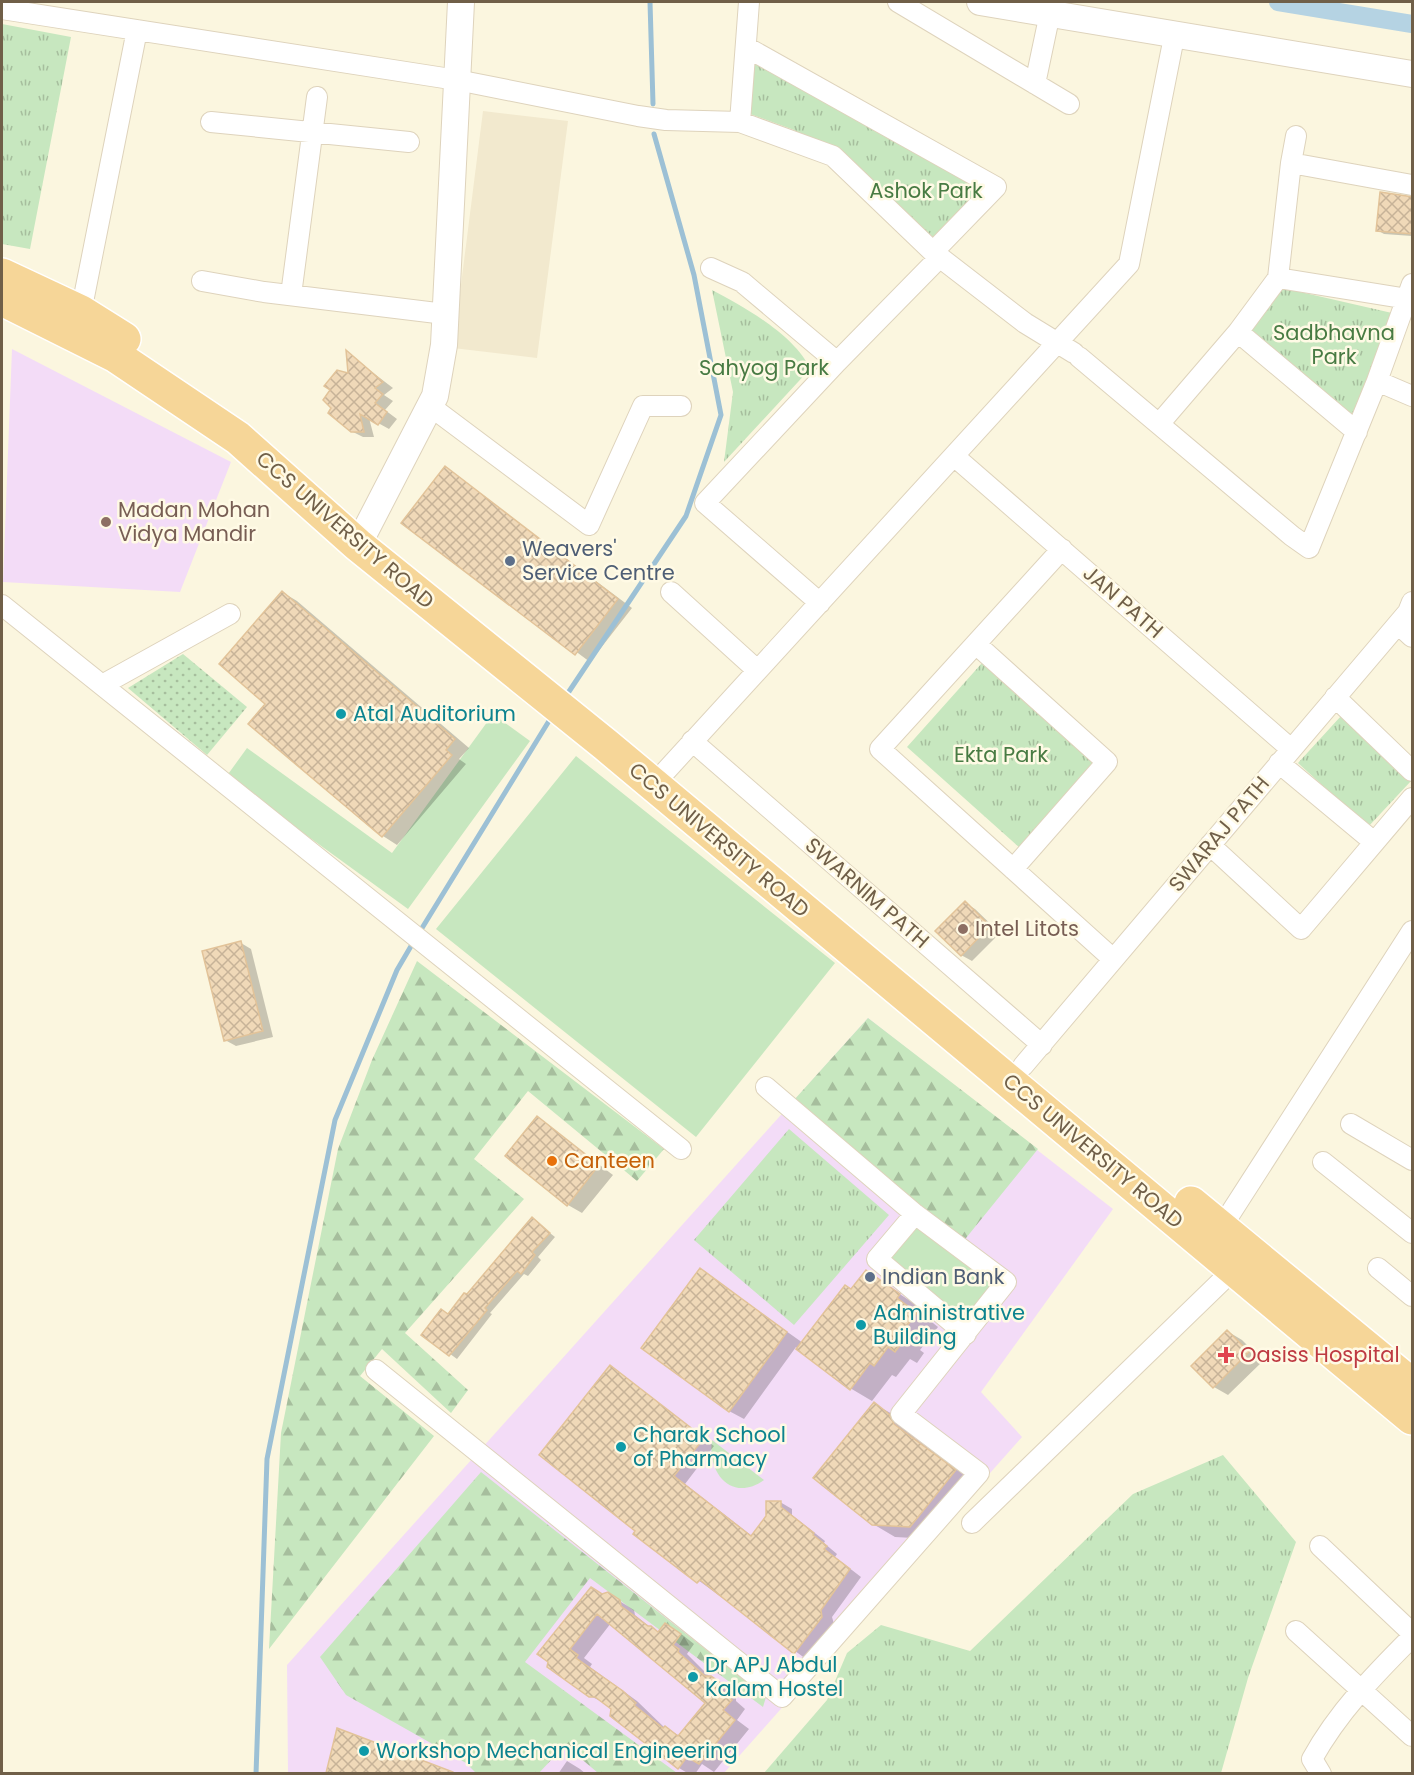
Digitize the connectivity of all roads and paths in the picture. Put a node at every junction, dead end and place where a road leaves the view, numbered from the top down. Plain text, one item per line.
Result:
1 (460, 2) edge
2 (749, 2) edge
3 (898, 2) edge
4 (980, 2) edge
5 (2, 9) edge
6 (61, 10) edge
7 (1050, 13) junction
8 (136, 30) junction
9 (1175, 32) junction
10 (746, 47) junction
11 (1413, 74) edge
12 (457, 80) junction
13 (1035, 84) junction
14 (317, 97) dead end
15 (1069, 104) dead end
16 (211, 122) dead end
17 (740, 122) junction
18 (313, 133) junction
19 (1296, 135) dead end
20 (409, 142) dead end
21 (1291, 163) junction
22 (1413, 185) edge
23 (937, 255) junction
24 (711, 268) dead end
25 (2, 275) edge
26 (1278, 278) junction
27 (202, 281) dead end
28 (1410, 292) edge
29 (291, 295) junction
30 (2, 299) edge
31 (81, 312) junction
32 (445, 314) junction
33 (1238, 332) junction
34 (1070, 352) junction
35 (837, 362) junction
36 (1377, 381) junction
37 (1413, 396) edge
38 (430, 406) junction
39 (681, 406) dead end
40 (1159, 424) junction
41 (1357, 432) junction
42 (954, 456) junction
43 (363, 535) junction
44 (1062, 549) junction
45 (671, 592) dead end
46 (1413, 602) edge
47 (820, 603) junction
48 (2, 605) edge
49 (230, 614) dead end
50 (1405, 630) edge
51 (977, 645) junction
52 (757, 670) junction
53 (102, 686) junction
54 (1335, 697) junction
55 (692, 741) junction
56 (1285, 756) junction
57 (1413, 771) edge
58 (659, 778) junction
59 (1413, 798) edge
60 (1374, 842) junction
61 (1210, 845) junction
62 (1013, 869) junction
63 (1413, 931) edge
64 (1113, 959) junction
65 (1033, 1055) junction
66 (766, 1087) dead end
67 (1351, 1124) dead end
68 (681, 1149) dead end
69 (1413, 1160) edge
70 (1323, 1162) dead end
71 (915, 1214) junction
72 (1221, 1228) junction
73 (1413, 1233) edge
74 (1378, 1268) dead end
75 (1234, 1269) junction
76 (1413, 1296) edge
77 (966, 1334) junction
78 (376, 1370) dead end
79 (1413, 1385) edge
80 (1413, 1418) edge
81 (972, 1523) dead end
82 (1320, 1546) dead end
83 (1296, 1631) dead end
84 (1413, 1635) edge
85 (1360, 1689) junction
86 (1413, 1736) edge
87 (1321, 1773) edge

1 - 12 street
2 - 10 street
3 - 13 street
4 - 7 street
5 - 6 street
6 - 8 street
7 - 9 street
7 - 13 street
8 - 12 street
8 - 31 street
9 - 11 street
9 - 34 street
10 - 17 street
10 - 23 street
12 - 17 street
12 - 32 street
13 - 15 street
14 - 18 street
16 - 18 street
17 - 23 street
18 - 20 street
18 - 29 street
19 - 21 street
21 - 22 street
21 - 26 street
23 - 34 street
23 - 35 street
24 - 35 street
25 - 31 highway, CCS UNIVERSITY ROAD
26 - 28 street
26 - 33 street
27 - 29 street
28 - 36 street
29 - 32 street
30 - 43 highway, CCS UNIVERSITY ROAD
31 - 43 highway, CCS UNIVERSITY ROAD
32 - 38 street
33 - 40 street
33 - 41 street
34 - 40 street
34 - 42 street
35 - 47 street
36 - 37 street
36 - 41 street
38 - 39 street
38 - 43 street
40 - 41 street
42 - 44 street, JAN PATH
42 - 47 street
43 - 58 highway, CCS UNIVERSITY ROAD
44 - 51 street
44 - 56 street, JAN PATH
45 - 52 street
46 - 50 street, SWARAJ PATH
47 - 52 street
48 - 53 street
49 - 53 street
50 - 54 street, SWARAJ PATH
51 - 62 street
51 - 62 street
52 - 55 street
53 - 68 street
54 - 56 street, SWARAJ PATH
54 - 57 street
55 - 58 street
55 - 65 street, SWARNIM PATH
56 - 60 street, JAN PATH
56 - 61 street, SWARAJ PATH
58 - 65 highway, CCS UNIVERSITY ROAD
58 - 75 highway, CCS UNIVERSITY ROAD
59 - 60 street
60 - 61 street
61 - 64 street, SWARAJ PATH
62 - 64 street
63 - 72 street
64 - 65 street, SWARAJ PATH
65 - 72 highway, CCS UNIVERSITY ROAD
66 - 71 street
67 - 69 street
70 - 73 street
71 - 77 street
71 - 77 street
72 - 79 highway, CCS UNIVERSITY ROAD
74 - 76 street
75 - 80 highway, CCS UNIVERSITY ROAD
75 - 81 street
77 - 78 street
82 - 84 street
83 - 85 street
84 - 85 street
85 - 86 street
85 - 87 street

